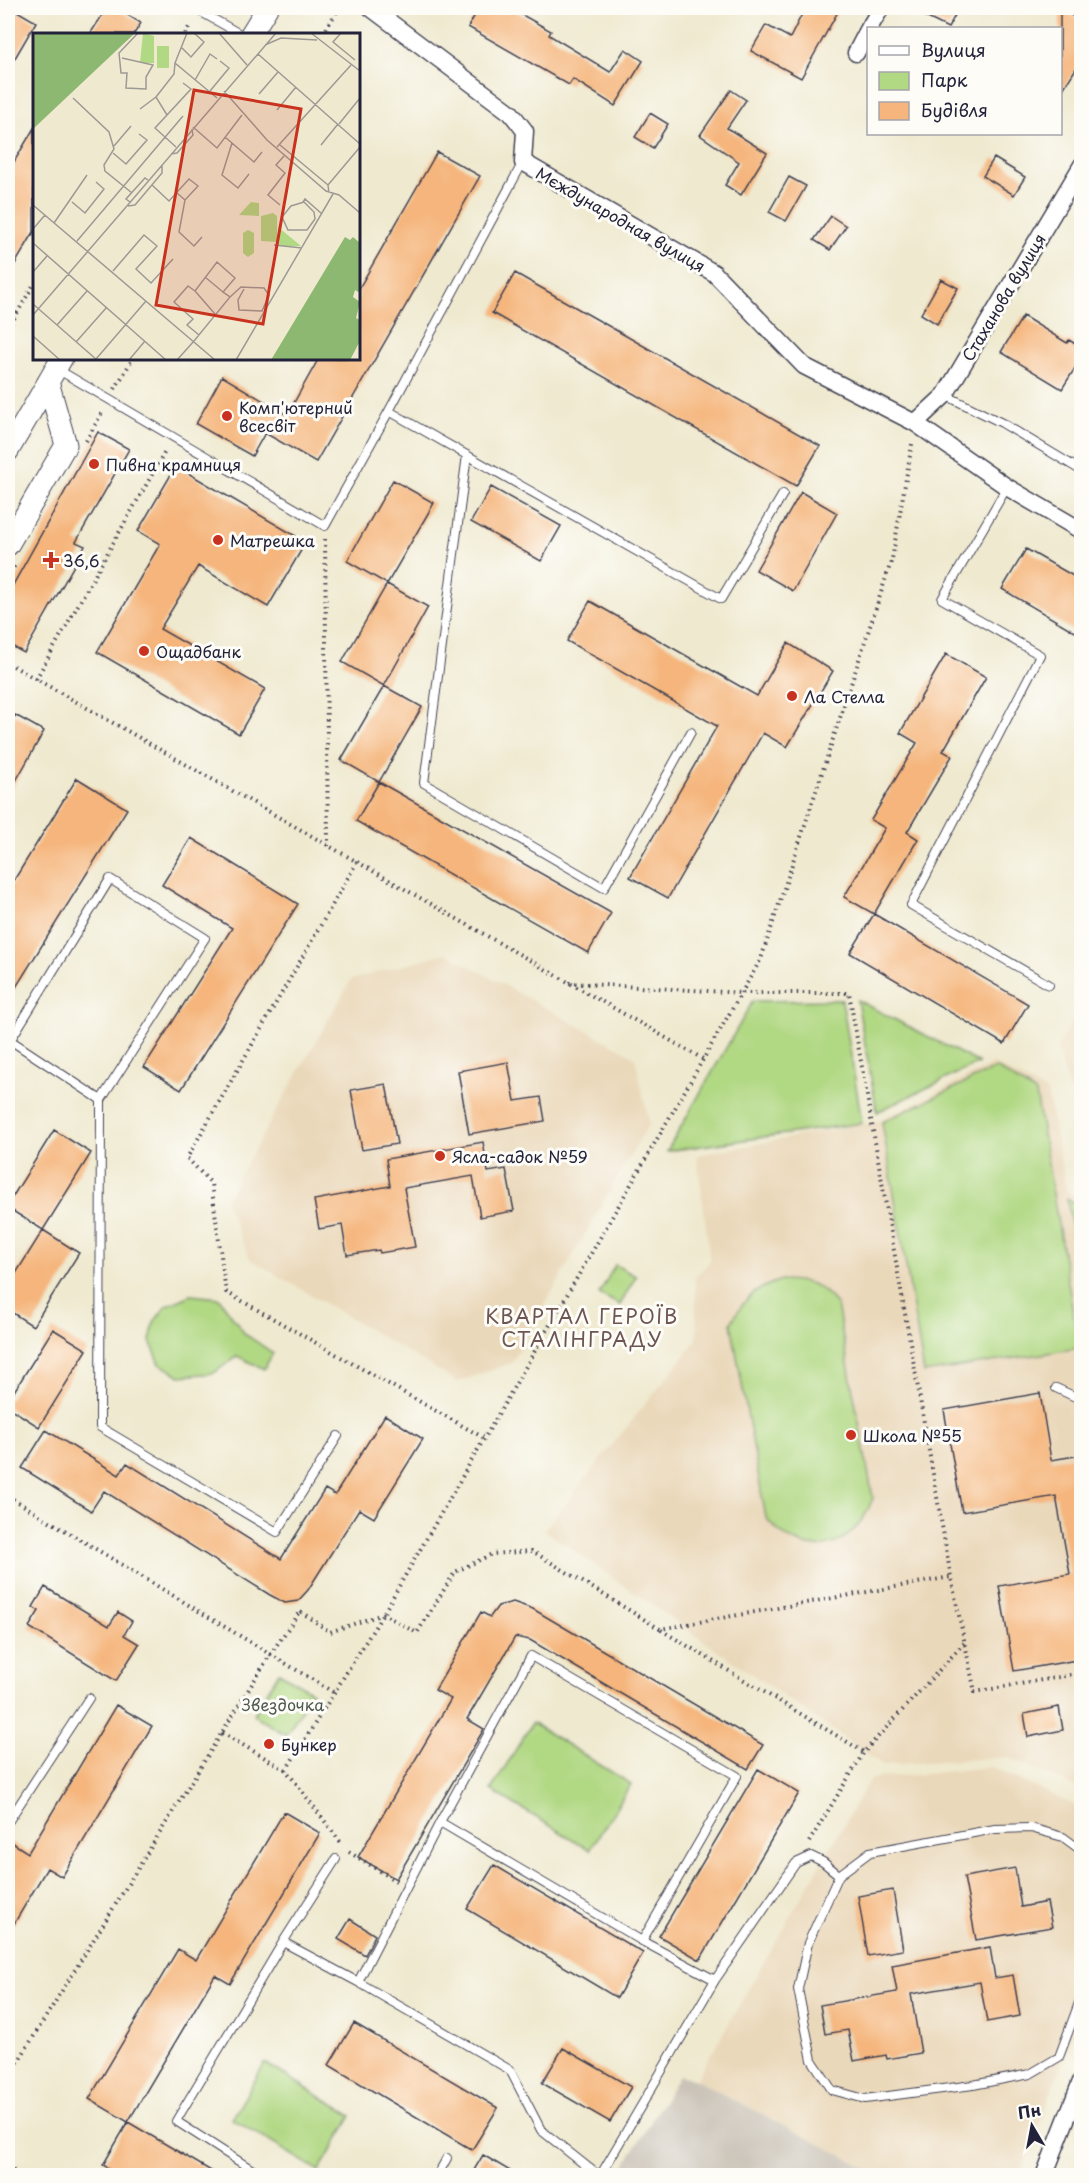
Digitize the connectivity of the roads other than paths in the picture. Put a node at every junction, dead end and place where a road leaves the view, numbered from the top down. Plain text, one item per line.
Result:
1 (194, 8) edge
2 (267, 8) edge
3 (371, 8) edge
4 (881, 8) edge
5 (870, 27) edge
6 (238, 33) edge
7 (251, 33) edge
8 (867, 33) edge
9 (856, 53) dead end
10 (523, 162) junction
11 (1082, 165) edge
12 (55, 370) edge
13 (945, 395) junction
14 (389, 411) junction
15 (915, 423) junction
16 (8, 451) edge
17 (467, 455) junction
18 (1082, 471) edge
19 (1006, 487) junction
20 (783, 494) dead end
21 (1082, 531) edge
22 (8, 545) edge
23 (691, 732) dead end
24 (1049, 985) dead end
25 (9, 1042) edge
26 (101, 1100) junction
27 (1056, 1388) dead end
28 (1082, 1400) edge
29 (338, 1436) dead end
30 (89, 1698) dead end
31 (8, 1822) edge
32 (440, 1822) junction
33 (1082, 1854) edge
34 (336, 1859) dead end
35 (839, 1875) junction
36 (642, 1941) junction
37 (283, 1942) junction
38 (715, 1980) junction
39 (358, 1982) junction
40 (1082, 1995) edge
41 (1082, 2079) edge
42 (447, 2158) dead end
43 (262, 2175) edge
44 (437, 2175) edge
45 (599, 2175) edge
46 (1044, 2175) edge

1 - 6 lane
2 - 7 street
3 - 10 street, Мєждународная вулиця
4 - 5 street
8 - 9 street
10 - 14 lane
10 - 15 street, Мєждународная вулиця
11 - 13 street, Стаханова вулиця
12 - 14 lane
12 - 16 street
12 - 22 street
13 - 15 street, Стаханова вулиця
13 - 18 lane
14 - 17 lane
15 - 19 street, Мєждународная вулиця
17 - 20 lane
17 - 23 lane
19 - 21 street, Мєждународная вулиця
19 - 24 lane
25 - 26 lane
25 - 26 lane
26 - 29 lane
27 - 28 lane
30 - 31 lane
32 - 36 lane
32 - 36 lane
32 - 39 lane
33 - 35 lane
34 - 37 lane
35 - 38 lane
35 - 40 lane
36 - 38 lane
37 - 39 lane
37 - 43 lane
38 - 45 lane
39 - 45 lane
41 - 46 street
42 - 44 lane

